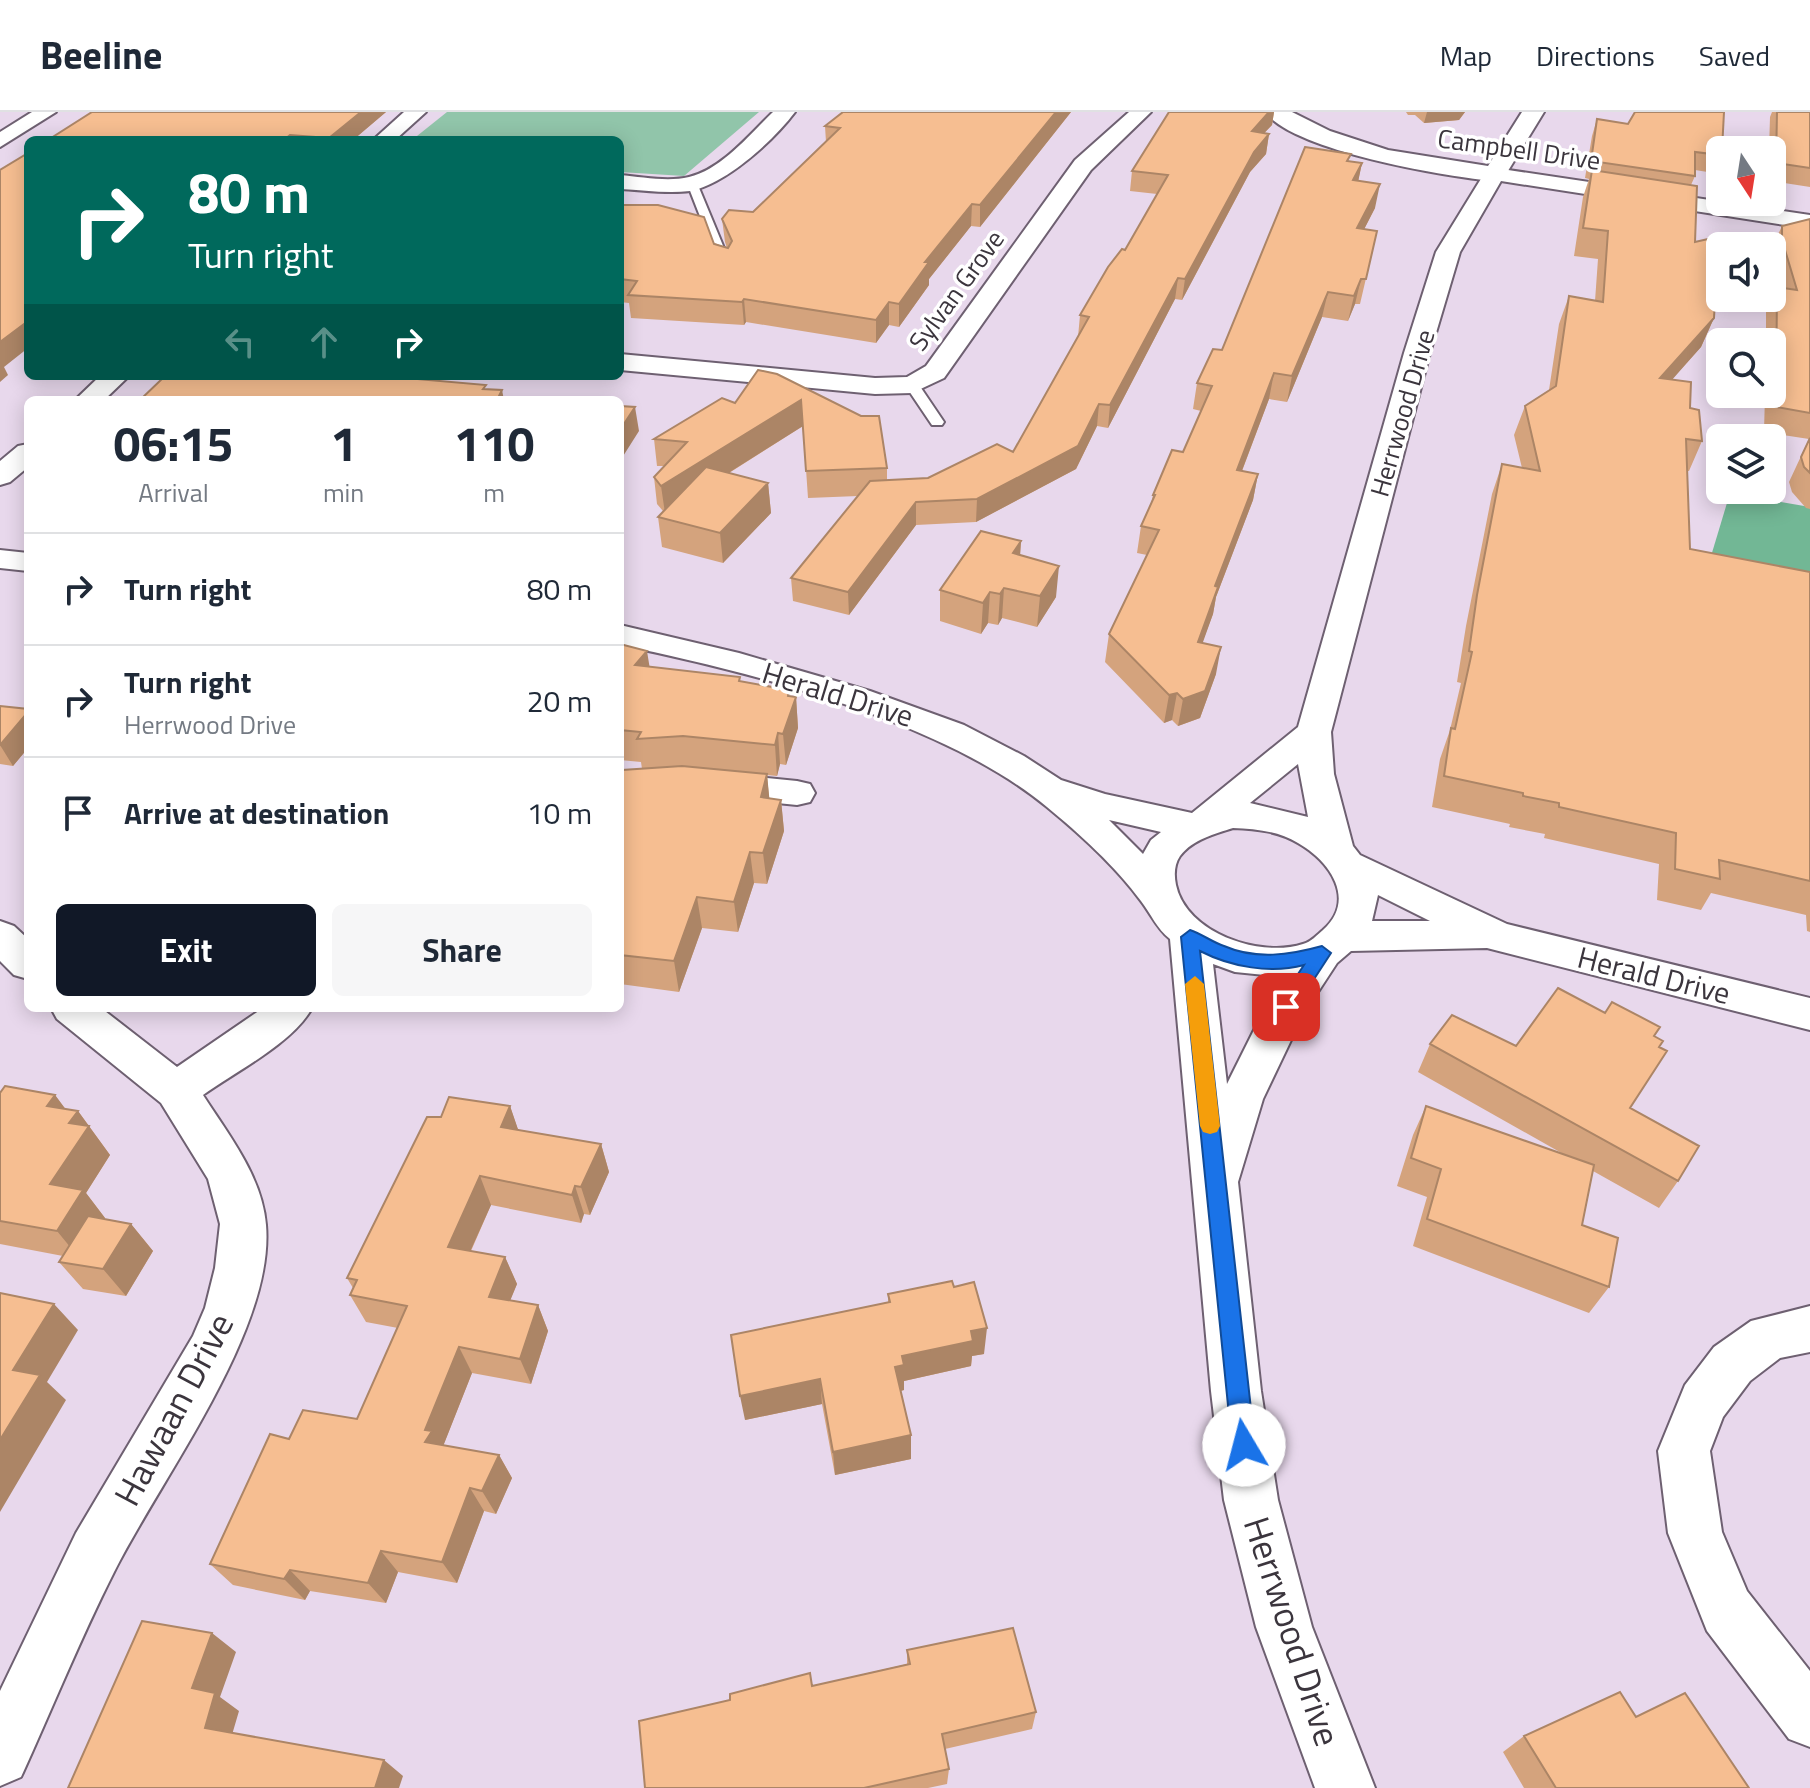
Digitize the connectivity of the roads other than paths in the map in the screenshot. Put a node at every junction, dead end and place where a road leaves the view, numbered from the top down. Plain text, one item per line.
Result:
1 (46, 112) edge
2 (416, 112) edge
3 (785, 112) edge
4 (1141, 112) edge
5 (1276, 112) edge
6 (1533, 112) edge
7 (3, 136) edge
8 (388, 136) edge
9 (1495, 174) junction
10 (624, 182) edge
11 (692, 183) junction
12 (1810, 222) edge
13 (725, 265) edge
14 (624, 362) edge
15 (111, 380) edge
16 (912, 385) junction
17 (93, 396) edge
18 (937, 422) dead end
19 (24, 455) edge
20 (0, 476) edge
21 (624, 636) edge
22 (1314, 732) junction
23 (1043, 785) junction
24 (624, 787) edge
25 (797, 793) dead end
26 (1199, 823) junction
27 (1342, 858) junction
28 (1157, 893) junction
29 (0, 936) edge
30 (1497, 936) junction
31 (1190, 937) junction
32 (1334, 945) junction
33 (24, 960) edge
34 (77, 1012) edge
35 (286, 1012) edge
36 (1810, 1014) edge
37 (176, 1090) junction
38 (1216, 1186) junction
39 (1810, 1329) edge
40 (1810, 1718) edge
41 (0, 1756) edge
42 (1345, 1788) edge

1 - 7 street
2 - 8 street
3 - 11 street
4 - 16 street, Sylvan Grove
5 - 9 street, Campbell Drive
6 - 9 street, Herrwood Drive
9 - 12 street, Campbell Drive
9 - 22 street, Herrwood Drive
10 - 11 street
11 - 13 lane
14 - 16 street, Sylvan Grove
15 - 17 street
16 - 18 lane
19 - 20 street
21 - 23 street, Herald Drive
22 - 26 street
22 - 27 street, Herrwood Drive
23 - 26 street, Herald Drive
23 - 28 street, Herald Drive
24 - 25 street
26 - 27 street
26 - 28 street
27 - 30 street, Herald Drive
27 - 32 street
28 - 31 street
29 - 33 street
30 - 32 street, Herald Drive
30 - 36 street, Herald Drive
31 - 32 street
31 - 38 street, Herrwood Drive
32 - 38 street, Herrwood Drive
34 - 37 street, Hawaan Drive
35 - 37 street
37 - 41 street, Hawaan Drive
38 - 42 street, Herrwood Drive
39 - 40 street

